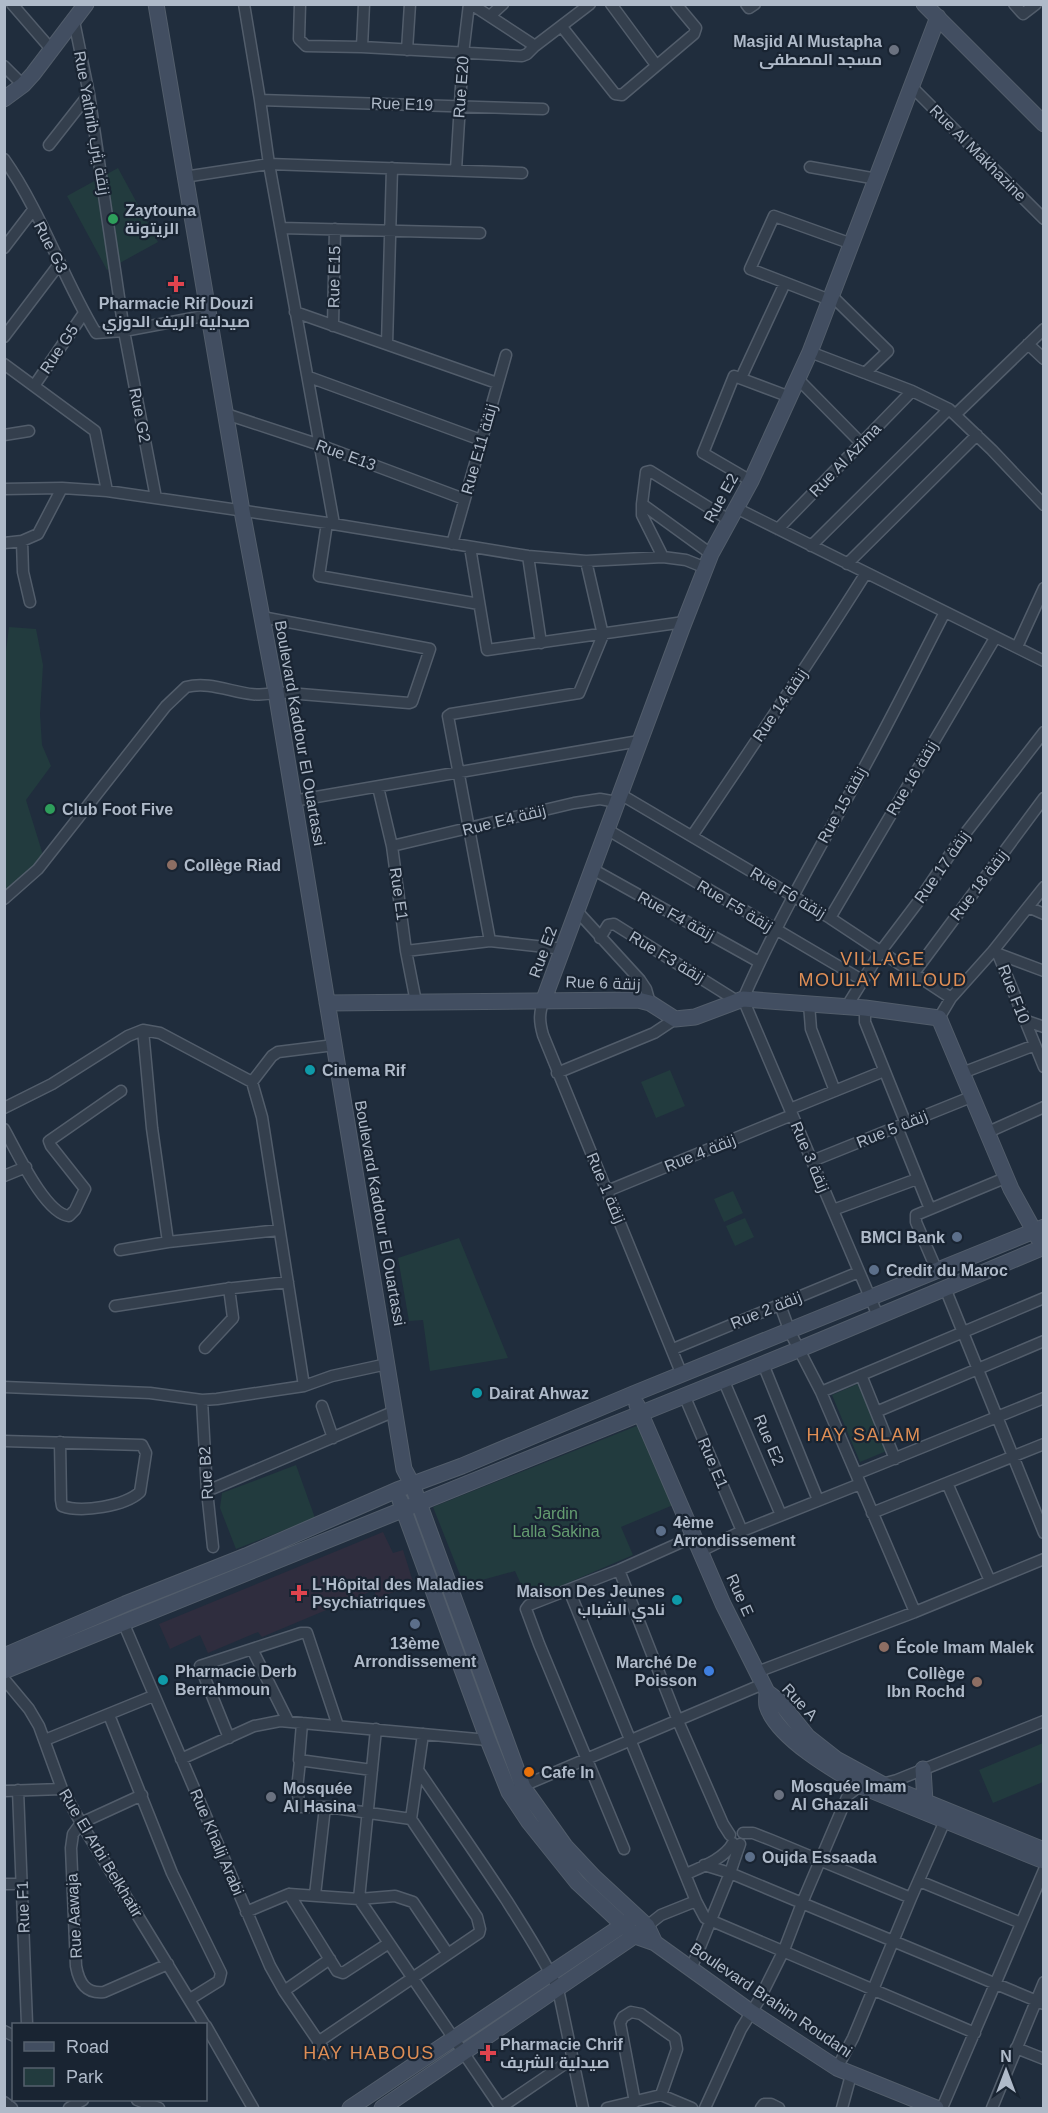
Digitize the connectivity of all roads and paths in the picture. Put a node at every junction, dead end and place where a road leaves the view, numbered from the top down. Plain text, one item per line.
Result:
1 (12, 4) edge
2 (86, 4) edge
3 (156, 4) edge
4 (244, 4) edge
5 (300, 4) edge
6 (364, 4) edge
7 (410, 4) edge
8 (470, 4) edge
9 (502, 4) edge
10 (591, 4) edge
11 (611, 4) edge
12 (676, 4) edge
13 (746, 4) edge
14 (755, 4) edge
15 (924, 4) edge
16 (1014, 4) edge
17 (1036, 4) edge
18 (490, 16) junction
19 (938, 17) junction
20 (74, 21) junction
21 (562, 27) junction
22 (535, 46) junction
23 (362, 47) junction
24 (51, 49) junction
25 (407, 50) junction
26 (463, 54) junction
27 (656, 65) junction
28 (4, 66) edge
29 (23, 86) junction
30 (912, 87) junction
31 (89, 94) junction
32 (4, 99) edge
33 (260, 100) junction
34 (460, 106) junction
35 (543, 109) dead end
36 (1043, 123) edge
37 (49, 145) dead end
38 (4, 159) edge
39 (269, 164) junction
40 (810, 167) dead end
41 (392, 168) junction
42 (456, 170) junction
43 (522, 173) dead end
44 (184, 177) junction
45 (877, 179) junction
46 (33, 210) junction
47 (1044, 219) edge
48 (281, 228) junction
49 (335, 229) junction
50 (390, 231) junction
51 (480, 233) dead end
52 (852, 244) junction
53 (4, 248) edge
54 (60, 263) junction
55 (785, 283) junction
56 (831, 298) junction
57 (84, 312) junction
58 (295, 312) junction
59 (209, 315) junction
60 (333, 326) junction
61 (1044, 329) edge
62 (124, 331) junction
63 (4, 337) edge
64 (387, 344) junction
65 (1028, 344) junction
66 (810, 352) junction
67 (506, 355) dead end
68 (1044, 359) edge
69 (4, 364) edge
70 (865, 373) junction
71 (309, 377) junction
72 (741, 378) junction
73 (798, 379) junction
74 (497, 383) junction
75 (34, 386) junction
76 (912, 391) junction
77 (790, 397) junction
78 (953, 411) junction
79 (226, 414) junction
80 (29, 431) dead end
81 (4, 435) edge
82 (977, 435) junction
83 (481, 440) junction
84 (861, 443) junction
85 (320, 445) junction
86 (751, 481) junction
87 (62, 488) junction
88 (4, 489) edge
89 (107, 491) junction
90 (156, 498) junction
91 (464, 499) junction
92 (642, 504) junction
93 (1044, 505) edge
94 (242, 511) junction
95 (732, 514) junction
96 (330, 523) junction
97 (778, 529) junction
98 (22, 541) junction
99 (4, 543) edge
100 (452, 544) junction
101 (812, 546) junction
102 (470, 547) junction
103 (528, 556) junction
104 (663, 557) junction
105 (586, 561) junction
106 (709, 561) junction
107 (847, 564) junction
108 (866, 573) junction
109 (1044, 588) edge
110 (30, 602) dead end
111 (479, 604) junction
112 (945, 612) junction
113 (262, 617) junction
114 (684, 622) junction
115 (603, 635) junction
116 (995, 638) junction
117 (541, 643) junction
118 (1017, 647) junction
119 (1044, 661) edge
120 (276, 692) junction
121 (1044, 732) edge
122 (639, 741) junction
123 (459, 772) junction
124 (378, 787) junction
125 (619, 798) junction
126 (1044, 798) edge
127 (293, 801) junction
128 (470, 828) junction
129 (608, 830) junction
130 (692, 836) junction
131 (392, 846) junction
132 (594, 870) junction
133 (1044, 887) edge
134 (794, 896) junction
135 (4, 899) edge
136 (1028, 907) junction
137 (577, 911) junction
138 (1044, 914) edge
139 (830, 918) junction
140 (776, 930) junction
141 (600, 938) junction
142 (490, 941) junction
143 (564, 949) junction
144 (406, 951) junction
145 (881, 951) junction
146 (996, 953) junction
147 (759, 962) junction
148 (1044, 971) edge
149 (914, 973) junction
150 (862, 980) junction
151 (951, 998) junction
152 (544, 999) junction
153 (740, 1000) junction
154 (416, 1002) junction
155 (327, 1003) junction
156 (650, 1003) junction
157 (809, 1004) junction
158 (847, 1006) junction
159 (865, 1008) junction
160 (939, 1018) junction
161 (675, 1019) junction
162 (1024, 1020) junction
163 (1044, 1027) edge
164 (143, 1030) junction
165 (333, 1045) junction
166 (1035, 1045) junction
167 (1044, 1067) edge
168 (884, 1071) junction
169 (557, 1073) junction
170 (962, 1073) junction
171 (252, 1082) junction
172 (121, 1091) dead end
173 (835, 1091) junction
174 (971, 1098) junction
175 (1044, 1107) edge
176 (4, 1108) edge
177 (791, 1112) junction
178 (901, 1125) junction
179 (4, 1129) edge
180 (986, 1133) junction
181 (812, 1161) junction
182 (26, 1167) junction
183 (4, 1176) edge
184 (1005, 1178) junction
185 (918, 1179) junction
186 (608, 1191) junction
187 (930, 1209) junction
188 (832, 1210) junction
189 (1039, 1229) edge
190 (279, 1230) junction
191 (168, 1242) junction
192 (1043, 1247) edge
193 (120, 1250) dead end
194 (937, 1270) junction
195 (859, 1272) junction
196 (288, 1282) junction
197 (229, 1288) junction
198 (945, 1288) junction
199 (870, 1298) junction
200 (1044, 1298) edge
201 (780, 1305) junction
202 (115, 1306) dead end
203 (878, 1316) junction
204 (790, 1332) junction
205 (963, 1332) junction
206 (1044, 1341) edge
207 (205, 1348) dead end
208 (673, 1348) junction
209 (800, 1349) junction
210 (387, 1364) junction
211 (763, 1364) junction
212 (977, 1369) junction
213 (682, 1375) junction
214 (861, 1375) junction
215 (723, 1379) junction
216 (304, 1386) junction
217 (4, 1387) edge
218 (821, 1392) junction
219 (633, 1394) junction
220 (684, 1395) junction
221 (1044, 1398) edge
222 (202, 1400) junction
223 (322, 1406) dead end
224 (395, 1411) junction
225 (876, 1412) junction
226 (640, 1413) junction
227 (997, 1417) junction
228 (333, 1438) junction
229 (4, 1441) edge
230 (60, 1442) junction
231 (1044, 1444) edge
232 (1013, 1456) junction
233 (895, 1459) junction
234 (404, 1469) junction
235 (858, 1479) junction
236 (946, 1483) junction
237 (412, 1484) junction
238 (397, 1490) junction
239 (207, 1491) junction
240 (818, 1500) junction
241 (418, 1504) junction
242 (403, 1509) junction
243 (872, 1513) junction
244 (781, 1515) junction
245 (742, 1531) junction
246 (1044, 1533) edge
247 (695, 1536) junction
248 (213, 1547) dead end
249 (701, 1551) junction
250 (1044, 1558) edge
251 (619, 1570) junction
252 (990, 1581) junction
253 (569, 1590) junction
254 (452, 1596) junction
255 (436, 1599) junction
256 (915, 1612) junction
257 (123, 1622) junction
258 (252, 1649) junction
259 (4, 1656) edge
260 (4, 1671) edge
261 (4, 1679) edge
262 (763, 1683) junction
263 (153, 1696) junction
264 (109, 1715) junction
265 (288, 1721) junction
266 (678, 1721) junction
267 (1044, 1721) edge
268 (302, 1723) junction
269 (338, 1726) junction
270 (376, 1729) junction
271 (423, 1734) junction
272 (229, 1738) junction
273 (45, 1740) junction
274 (488, 1740) junction
275 (631, 1742) junction
276 (181, 1759) junction
277 (588, 1759) junction
278 (300, 1761) junction
279 (923, 1769) junction
280 (372, 1770) junction
281 (418, 1770) junction
282 (882, 1784) junction
283 (863, 1786) junction
284 (62, 1789) junction
285 (516, 1789) junction
286 (18, 1790) junction
287 (4, 1791) edge
288 (142, 1795) junction
289 (925, 1801) junction
290 (325, 1807) junction
291 (367, 1811) junction
292 (947, 1816) junction
293 (411, 1819) junction
294 (81, 1823) junction
295 (737, 1839) junction
296 (624, 1849) dead end
297 (1044, 1850) edge
298 (1044, 1861) edge
299 (820, 1862) junction
300 (704, 1865) junction
301 (1044, 1870) edge
302 (686, 1874) junction
303 (730, 1874) junction
304 (919, 1881) junction
305 (4, 1884) edge
306 (22, 1884) junction
307 (289, 1894) junction
308 (315, 1895) junction
309 (911, 1898) junction
310 (359, 1899) junction
311 (696, 1901) junction
312 (802, 1903) junction
313 (246, 1912) junction
314 (642, 1921) junction
315 (711, 1921) junction
316 (1021, 1923) junction
317 (622, 1926) junction
318 (635, 1936) junction
319 (894, 1942) junction
320 (389, 1943) junction
321 (655, 1943) junction
322 (784, 1950) junction
323 (448, 1954) junction
324 (330, 1959) junction
325 (168, 1964) junction
326 (691, 1969) junction
327 (551, 1973) junction
328 (413, 1978) junction
329 (1044, 1982) edge
330 (994, 1983) junction
331 (558, 1989) junction
332 (875, 1989) junction
333 (284, 1992) junction
334 (190, 1999) junction
335 (1039, 2003) edge
336 (751, 2012) junction
337 (27, 2023) edge
338 (204, 2023) edge
339 (207, 2028) edge
340 (975, 2033) junction
341 (454, 2039) junction
342 (318, 2042) junction
343 (1016, 2048) junction
344 (465, 2053) junction
345 (327, 2054) dead end
346 (572, 2059) junction
347 (1044, 2059) edge
348 (844, 2072) junction
349 (661, 2095) junction
350 (4, 2102) edge
351 (635, 2102) junction
352 (136, 2103) edge
353 (157, 2105) edge
354 (500, 2108) edge
355 (12, 2109) edge
356 (253, 2109) edge
357 (350, 2109) edge
358 (382, 2109) edge
359 (583, 2109) edge
360 (607, 2109) edge
361 (692, 2109) edge
362 (705, 2109) edge
363 (761, 2109) edge
364 (779, 2109) edge
365 (842, 2109) edge
366 (936, 2109) edge
367 (942, 2109) edge
368 (992, 2109) edge

1 - 24 street
2 - 20 main road
3 - 44 main road, Boulevard Kaddour El Ouartassi
4 - 33 street
5 - 23 street
6 - 23 street
7 - 25 street
8 - 18 street, Rue E20
8 - 26 street, Rue E20
9 - 18 street
10 - 21 street
11 - 27 street
12 - 27 street
13 - 14 street
15 - 19 main road
16 - 17 street
18 - 22 street, Rue E20
19 - 30 main road, Rue E2
19 - 36 main road
20 - 24 main road
20 - 31 street, Rue Yathrib زنقة يثرب
21 - 22 street
21 - 27 street
22 - 26 street
23 - 25 street
24 - 29 main road
25 - 26 street
26 - 34 street, Rue E20
28 - 29 street
29 - 32 main road
30 - 45 main road, Rue E2
30 - 47 street, Rue Al Makhazine
31 - 37 street
31 - 62 street, Rue Yathrib زنقة يثرب
33 - 34 street, Rue E19
33 - 39 street
34 - 35 street, Rue E19
34 - 42 street, Rue E20
38 - 46 street, Rue G3
39 - 41 street
39 - 44 street
39 - 48 street
40 - 45 street
41 - 42 street
41 - 50 street
42 - 43 street
44 - 59 main road, Boulevard Kaddour El Ouartassi
45 - 52 main road, Rue E2
46 - 53 street
46 - 54 street, Rue G3
48 - 49 street
48 - 58 street
49 - 50 street
49 - 60 street, Rue E15
50 - 51 street
50 - 64 street
52 - 55 street
52 - 56 main road, Rue E2
54 - 57 street, Rue G3
54 - 63 street
55 - 56 street
55 - 72 street
56 - 66 main road, Rue E2
56 - 70 street
57 - 62 street, Rue G3
57 - 75 street, Rue G5
58 - 60 street
58 - 71 street
59 - 62 street
59 - 79 main road, Boulevard Kaddour El Ouartassi
60 - 64 street
61 - 65 street
62 - 90 street, Rue G2
64 - 74 street
65 - 68 street
65 - 78 street
66 - 70 street
66 - 73 main road, Rue E2
67 - 74 street, Rue E11 زنقة
69 - 75 street
70 - 76 street
71 - 83 street
71 - 85 street
72 - 77 street
72 - 86 street
73 - 77 main road, Rue E2
73 - 84 street
74 - 83 street, Rue E11 زنقة
75 - 89 street
76 - 78 street
76 - 84 street, Rue Al Azima
77 - 86 main road, Rue E2
78 - 82 street
78 - 101 street
79 - 85 street, Rue E13
79 - 94 main road, Boulevard Kaddour El Ouartassi
80 - 81 street
82 - 93 street
82 - 107 street
83 - 91 street, Rue E11 زنقة
84 - 97 street, Rue Al Azima
85 - 91 street, Rue E13
85 - 96 street
86 - 95 main road, Rue E2
87 - 88 street
87 - 89 street
87 - 98 street
89 - 90 street
90 - 94 street
91 - 100 street, Rue E11 زنقة
92 - 95 street
92 - 104 street
92 - 106 street
94 - 96 street
94 - 113 main road, Boulevard Kaddour El Ouartassi
95 - 97 street
95 - 106 main road, Rue E2
96 - 100 street
96 - 111 street
97 - 101 street
98 - 99 street
98 - 110 street
100 - 102 street
101 - 107 street
102 - 103 street
102 - 111 street
103 - 105 street
103 - 117 street
104 - 105 street
104 - 106 street
105 - 115 street
106 - 114 main road, Rue E2
107 - 108 street
108 - 112 street
108 - 130 street, Rue 14 زنقة
109 - 118 street
111 - 117 street
112 - 116 street
112 - 134 street, Rue 15 زنقة
113 - 120 main road, Boulevard Kaddour El Ouartassi
113 - 120 street
114 - 115 street
114 - 122 main road, Rue E2
115 - 117 street
115 - 123 street
116 - 118 street
116 - 139 street, Rue 16 زنقة
118 - 119 street
120 - 127 main road, Boulevard Kaddour El Ouartassi
120 - 135 street
121 - 145 street, Rue 17 زنقة
122 - 123 street
122 - 125 main road, Rue E2
123 - 124 street
123 - 128 street
124 - 127 street
124 - 131 street, Rue E1
125 - 128 street, Rue E4 زنقة
125 - 129 main road, Rue E2
125 - 130 street, Rue F6 زنقة
126 - 149 street, Rue 18 زنقة
127 - 155 main road, Boulevard Kaddour El Ouartassi
128 - 131 street, Rue E4 زنقة
128 - 142 street
129 - 132 main road, Rue E2
129 - 140 street, Rue F5 زنقة
130 - 134 street, Rue F6 زنقة
131 - 144 street, Rue E1
132 - 137 main road, Rue E2
132 - 147 street, Rue F4 زنقة
133 - 136 street
134 - 139 street, Rue F6 زنقة
134 - 140 street, Rue 15 زنقة
136 - 138 street
136 - 146 street
137 - 141 street
137 - 143 main road, Rue E2
139 - 145 street, Rue F6 زنقة
140 - 147 street, Rue 15 زنقة
140 - 150 street, Rue F5 زنقة
141 - 153 street, Rue F3 زنقة
141 - 156 street
142 - 143 street
142 - 144 street
143 - 152 main road, Rue E2
144 - 154 street, Rue E1
145 - 149 street, Rue F6 زنقة
145 - 150 street, Rue 17 زنقة
146 - 148 street
146 - 151 street
146 - 162 street, Rue F10
147 - 153 street, Rue 15 زنقة
149 - 151 street, Rue F6 زنقة
150 - 158 street, Rue 17 زنقة
151 - 160 street
152 - 154 main road, Rue 6 زنقة
152 - 156 main road, Rue 6 زنقة
152 - 169 street, Rue 1 زنقة
153 - 157 main road
153 - 161 main road
153 - 177 street, Rue 3 زنقة
154 - 155 main road, Rue 6 زنقة
155 - 165 main road, Boulevard Kaddour El Ouartassi
156 - 161 main road, Rue 6 زنقة
157 - 158 main road
157 - 173 street
158 - 159 main road
159 - 160 main road
159 - 168 street
160 - 170 main road
161 - 169 street
162 - 163 street
162 - 166 street, Rue F10
164 - 171 street
164 - 176 street
164 - 191 street
165 - 171 street
165 - 210 main road, Boulevard Kaddour El Ouartassi
166 - 167 street, Rue F10
166 - 170 street
168 - 173 street, Rue 4 زنقة
168 - 178 street
169 - 186 street, Rue 1 زنقة
170 - 174 main road
171 - 190 street
172 - 182 street
173 - 177 street, Rue 4 زنقة
174 - 178 street, Rue 5 زنقة
174 - 180 main road
175 - 180 street
177 - 181 street, Rue 3 زنقة
177 - 186 street, Rue 4 زنقة
178 - 181 street, Rue 5 زنقة
178 - 185 street
179 - 182 street
180 - 184 main road
181 - 188 street, Rue 3 زنقة
182 - 183 street
184 - 187 street
184 - 189 main road
185 - 187 street
185 - 188 street
186 - 208 street, Rue 1 زنقة
187 - 194 street
188 - 195 street, Rue 3 زنقة
189 - 192 main road
189 - 194 main road
190 - 191 street
190 - 196 street
191 - 193 street
192 - 198 main road
194 - 199 main road
195 - 199 street, Rue 3 زنقة
195 - 201 street, Rue 2 زنقة
196 - 197 street
196 - 216 street
197 - 202 street
197 - 207 street
198 - 203 main road
198 - 205 street
199 - 203 street, Rue 3 زنقة
199 - 204 main road
200 - 205 street
201 - 204 street
201 - 208 street, Rue 2 زنقة
203 - 209 main road
204 - 209 street
204 - 213 main road
205 - 212 street
205 - 214 street
206 - 212 street
208 - 213 street, Rue 1 زنقة
209 - 211 main road
209 - 218 street
210 - 216 street
210 - 224 main road, Boulevard Kaddour El Ouartassi
211 - 215 main road
211 - 240 street
212 - 225 street
212 - 227 street
213 - 219 main road
214 - 218 street
214 - 225 street
215 - 220 main road
215 - 244 street, Rue E2
216 - 222 street
217 - 222 street
218 - 235 street
219 - 226 main road, Rue E
219 - 237 main road
220 - 226 main road
220 - 245 street, Rue E1
221 - 227 street
222 - 239 street, Rue B2
223 - 228 street
224 - 228 street
224 - 234 main road, Boulevard Kaddour El Ouartassi
225 - 233 street
226 - 241 main road
226 - 247 main road, Rue E
227 - 232 street
227 - 233 street
228 - 239 street
229 - 230 street
230 - 230 street
231 - 232 street
232 - 236 street
232 - 246 street
233 - 235 street
234 - 237 main road, Boulevard Brahim Roudani
234 - 238 main road
235 - 240 street
235 - 243 street
236 - 243 street
236 - 252 street
237 - 238 main road
237 - 241 main road, Boulevard Brahim Roudani
238 - 242 main road, Boulevard Brahim Roudani
238 - 259 main road
239 - 248 street, Rue B2
240 - 244 street
241 - 242 main road
241 - 254 main road, Boulevard Brahim Roudani
242 - 255 main road, Boulevard Brahim Roudani
242 - 257 main road
243 - 256 street
244 - 245 street
245 - 249 street
247 - 249 main road, Rue E
247 - 251 street
249 - 262 main road, Rue E
250 - 252 street
251 - 253 street
251 - 266 street
252 - 256 street
253 - 275 street
253 - 277 street
254 - 255 main road
254 - 285 main road, Boulevard Brahim Roudani
255 - 274 main road, Boulevard Brahim Roudani
256 - 262 street
257 - 260 main road
257 - 263 street, Rue Khalij Arabi
258 - 265 street
258 - 269 street
258 - 272 street
261 - 273 street, Rue El Arbi Belkhatir
262 - 266 street
262 - 282 main road, Rue A
262 - 283 main road, Rue A
263 - 264 street
263 - 276 street, Rue Khalij Arabi
264 - 273 street
264 - 288 street
265 - 268 street
265 - 272 street
266 - 275 street
266 - 295 street
267 - 279 street
268 - 269 street
268 - 278 street
269 - 270 street
270 - 271 street
270 - 280 street
271 - 274 street
271 - 281 street
272 - 276 street
273 - 284 street, Rue El Arbi Belkhatir
274 - 285 main road, Boulevard Brahim Roudani
275 - 277 street
275 - 302 street
276 - 313 street, Rue Khalij Arabi
277 - 285 street
277 - 296 street
278 - 280 street
278 - 290 street
279 - 282 street
279 - 289 main road
280 - 291 street
281 - 293 street
281 - 327 street
282 - 283 street
282 - 289 main road, Rue A
283 - 292 main road, Rue A
283 - 299 street
284 - 286 street
284 - 294 street, Rue El Arbi Belkhatir
285 - 314 main road, Boulevard Brahim Roudani
285 - 317 main road, Boulevard Brahim Roudani
286 - 287 street
286 - 306 street, Rue F1
288 - 294 street
288 - 334 street
289 - 292 main road, Rue A
290 - 291 street
290 - 308 street
291 - 293 street
291 - 310 street
292 - 297 main road, Rue A
292 - 298 main road, Rue A
292 - 304 street
293 - 323 street
294 - 325 street, Rue El Arbi Belkhatir
294 - 325 street, Rue Aawaja
295 - 299 street
295 - 300 street
295 - 303 street
299 - 309 street
299 - 312 street
300 - 302 street
300 - 303 street
301 - 316 street
302 - 311 street
303 - 312 street
303 - 315 street
304 - 309 street
304 - 316 street
305 - 306 street
306 - 337 street, Rue F1
307 - 308 street
307 - 313 street
307 - 324 street
308 - 310 street
309 - 319 street
310 - 320 street
310 - 323 street
311 - 314 street
311 - 315 street
312 - 319 street
312 - 322 street
313 - 333 street, Rue Khalij Arabi
314 - 317 main road
314 - 318 main road
314 - 321 main road, Boulevard Brahim Roudani
315 - 322 street
315 - 326 street
316 - 330 street
317 - 318 main road, Boulevard Brahim Roudani
317 - 327 main road
318 - 321 main road, Boulevard Brahim Roudani
318 - 331 main road
319 - 330 street
319 - 332 street
320 - 324 street
320 - 328 street
321 - 326 main road, Boulevard Brahim Roudani
322 - 332 street
322 - 336 street
323 - 328 street
324 - 333 street
325 - 334 street, Rue El Arbi Belkhatir
326 - 336 main road, Boulevard Brahim Roudani
327 - 331 street
327 - 341 main road
328 - 341 street
328 - 342 street
329 - 335 street
330 - 335 street
330 - 340 street
331 - 344 main road
331 - 346 street
332 - 340 street
332 - 348 street
333 - 342 street, Rue Khalij Arabi
334 - 338 street, Rue El Arbi Belkhatir
335 - 343 street
336 - 348 main road, Boulevard Brahim Roudani
336 - 362 street
339 - 356 street, Rue El Arbi Belkhatir
340 - 367 street
341 - 344 street
341 - 357 main road
342 - 345 street, Rue Khalij Arabi
343 - 347 street
343 - 368 street
344 - 354 street
344 - 358 main road
346 - 354 street
346 - 359 street
348 - 365 street
348 - 366 main road, Boulevard Brahim Roudani
349 - 351 street
349 - 351 street
349 - 361 street
350 - 355 street
351 - 360 street
352 - 353 street
363 - 364 street

